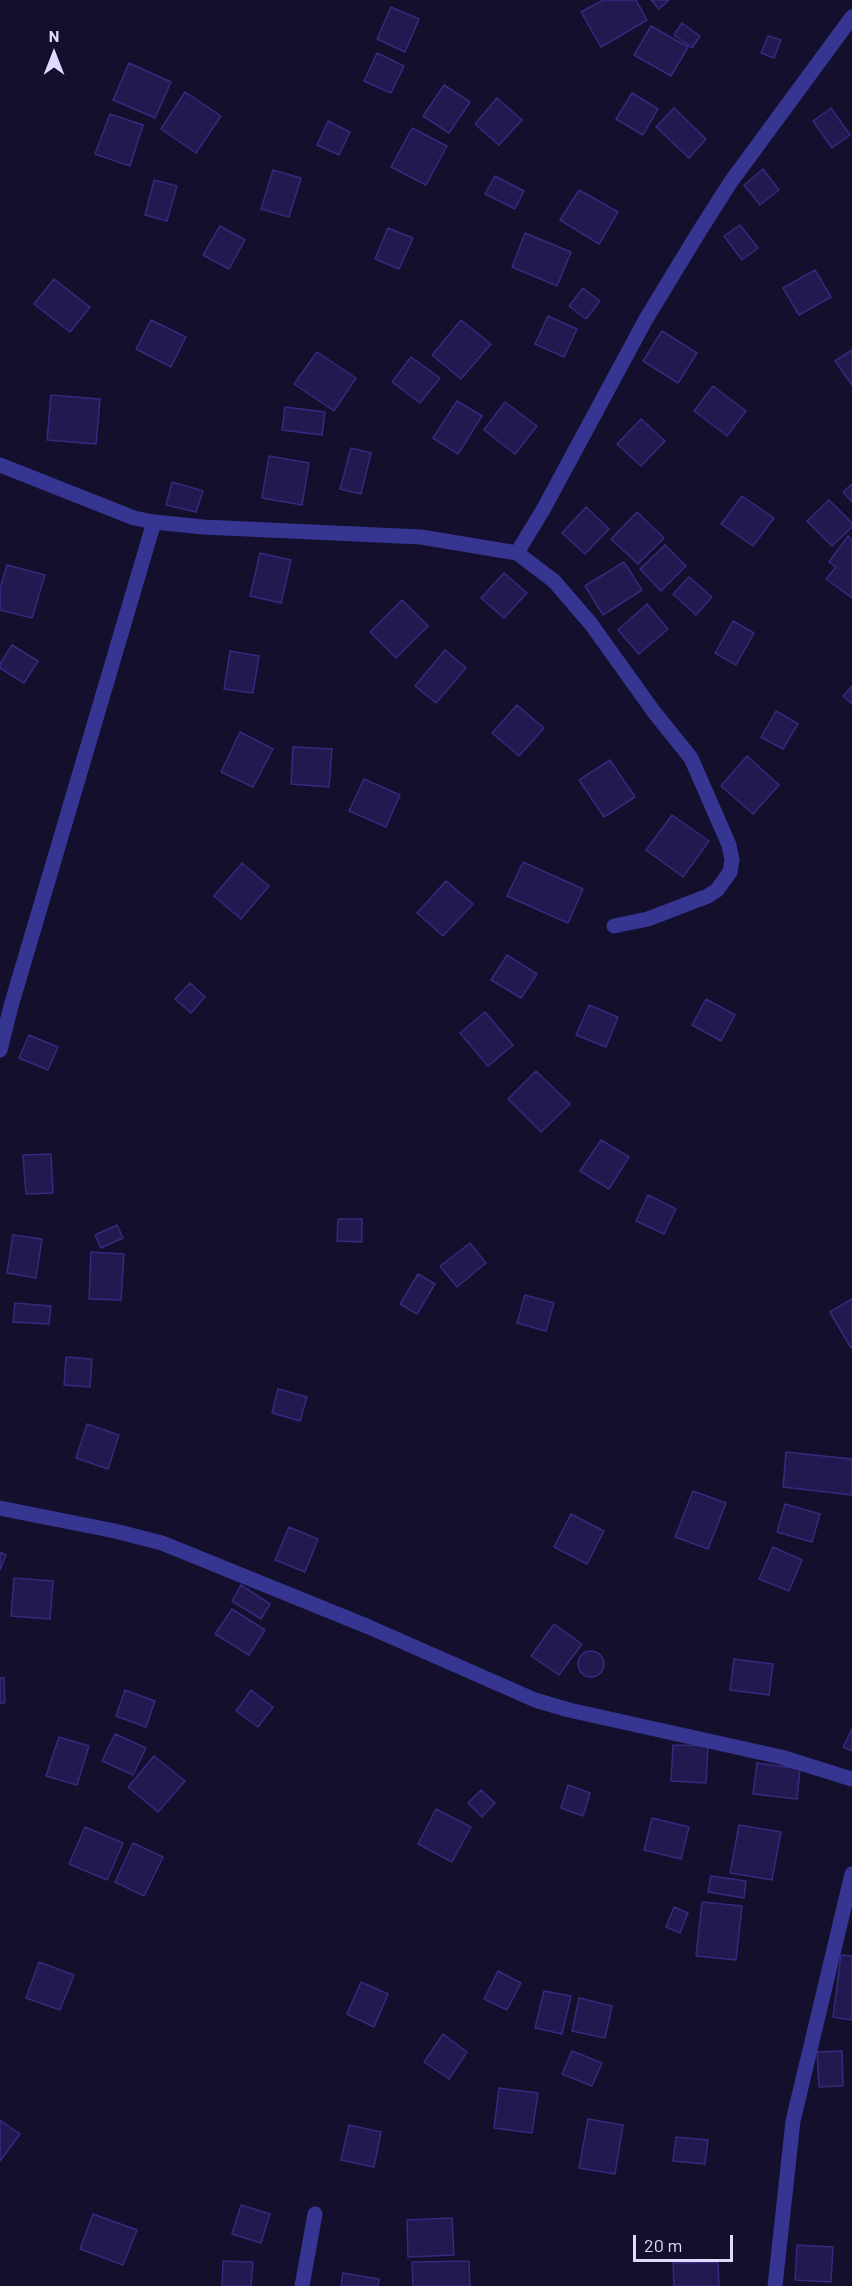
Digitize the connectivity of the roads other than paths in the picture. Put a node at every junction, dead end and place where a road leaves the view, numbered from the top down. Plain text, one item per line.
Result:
1 (852, 17) edge
2 (0, 465) edge
3 (154, 522) junction
4 (518, 553) junction
5 (614, 926) dead end
6 (0, 1050) edge
7 (0, 1508) edge
8 (852, 1779) edge
9 (852, 1874) edge
10 (315, 2214) dead end
11 (302, 2286) edge
12 (775, 2286) edge

1 - 4 street
2 - 3 street
3 - 4 street
3 - 6 street
4 - 5 street
7 - 8 street
9 - 12 street
10 - 11 street

